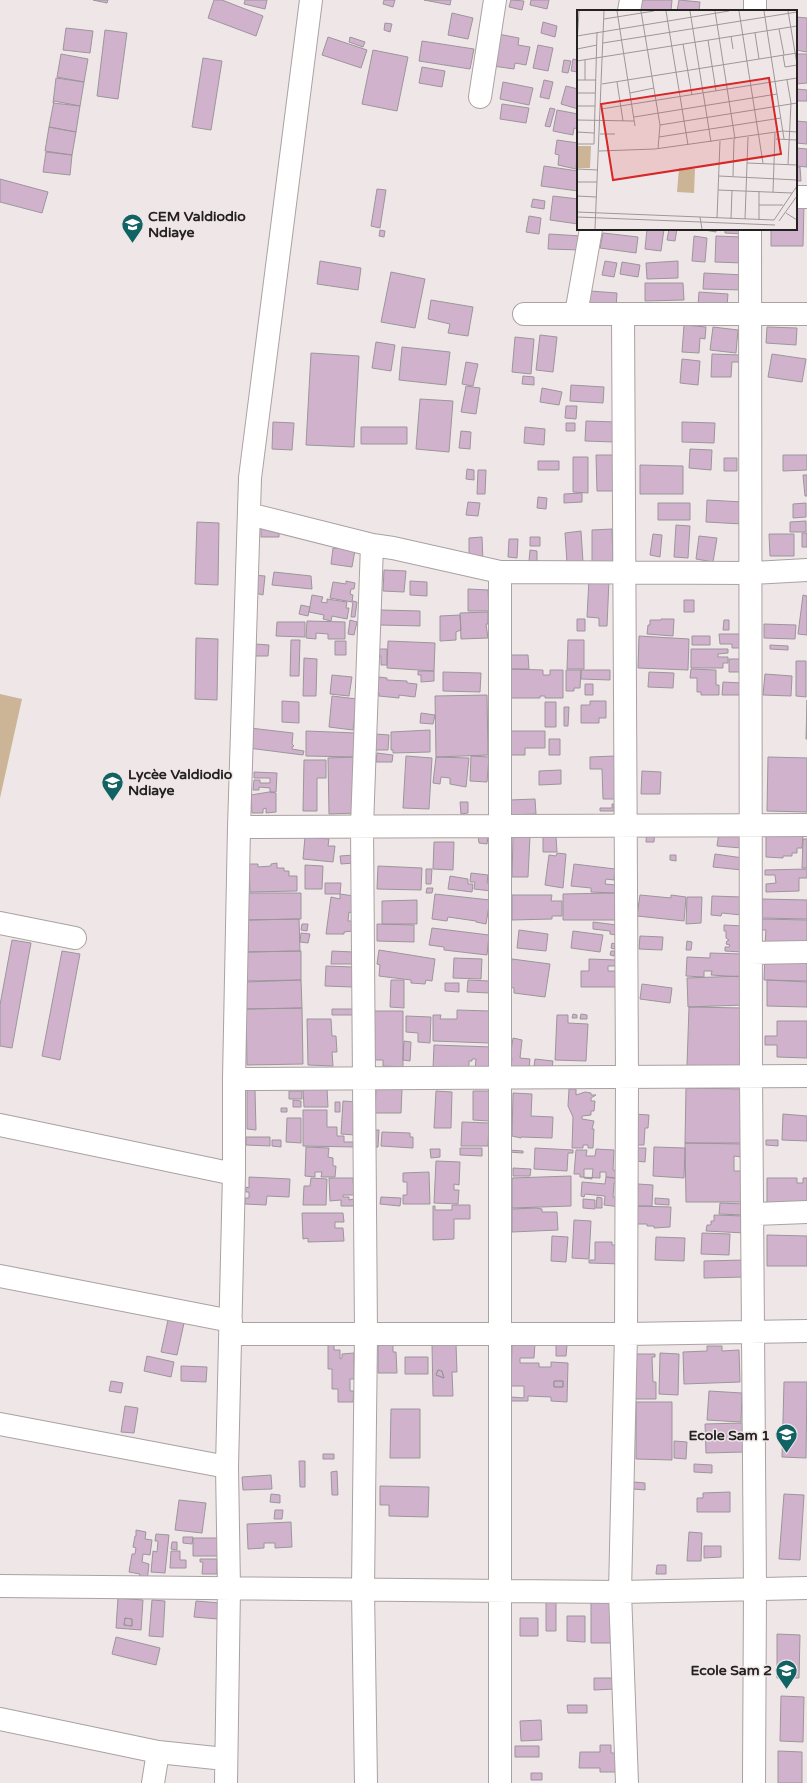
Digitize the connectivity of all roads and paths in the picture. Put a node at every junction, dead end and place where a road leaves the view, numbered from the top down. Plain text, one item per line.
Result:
1 (310, 0) edge
2 (495, 0) edge
3 (631, 0) edge
4 (629, 10) edge
5 (480, 97) dead end
6 (591, 230) edge
7 (750, 230) edge
8 (524, 314) dead end
9 (576, 314) junction
10 (623, 314) junction
11 (807, 314) edge
12 (750, 315) junction
13 (249, 514) junction
14 (372, 545) junction
15 (807, 570) edge
16 (500, 572) junction
17 (624, 572) junction
18 (752, 573) junction
19 (807, 825) edge
20 (500, 826) junction
21 (626, 826) junction
22 (750, 826) junction
23 (239, 827) junction
24 (362, 827) junction
25 (0, 924) edge
26 (75, 938) dead end
27 (807, 952) edge
28 (751, 953) junction
29 (751, 1076) junction
30 (807, 1076) edge
31 (500, 1078) junction
32 (627, 1078) junction
33 (234, 1079) junction
34 (363, 1079) junction
35 (0, 1125) edge
36 (234, 1174) junction
37 (807, 1212) edge
38 (752, 1214) junction
39 (0, 1276) edge
40 (231, 1327) junction
41 (753, 1331) junction
42 (807, 1331) edge
43 (366, 1334) junction
44 (500, 1334) junction
45 (626, 1334) junction
46 (0, 1424) edge
47 (227, 1467) junction
48 (0, 1586) edge
49 (229, 1588) junction
50 (755, 1588) junction
51 (807, 1588) edge
52 (362, 1590) junction
53 (499, 1591) junction
54 (620, 1592) junction
55 (0, 1720) edge
56 (158, 1752) junction
57 (225, 1759) junction
58 (153, 1783) edge
59 (226, 1783) edge
60 (366, 1783) edge
61 (500, 1783) edge
62 (627, 1783) edge
63 (754, 1783) edge

1 - 13 street
2 - 5 street
3 - 4 street
6 - 9 street
7 - 12 street
8 - 9 street
9 - 10 street
10 - 12 street
10 - 17 street
11 - 12 street
12 - 18 street
13 - 14 street
13 - 23 street
14 - 16 street
14 - 24 street
15 - 18 street
16 - 17 street
16 - 20 street
17 - 18 street
17 - 21 street
18 - 22 street
19 - 22 street
20 - 21 street
20 - 24 street
20 - 31 street
21 - 22 street
21 - 32 street
22 - 28 street
23 - 24 street
23 - 33 street
24 - 34 street
25 - 26 street
27 - 28 street
28 - 29 street
29 - 30 street
29 - 32 street
29 - 38 street
31 - 32 street
31 - 34 street
31 - 44 street
32 - 45 street
33 - 34 street
33 - 36 street
34 - 43 street
35 - 36 street
36 - 40 street
37 - 38 street
38 - 41 street
39 - 40 street
40 - 43 street
40 - 47 street
41 - 42 street
41 - 45 street
41 - 50 street
43 - 44 street
43 - 52 street
44 - 45 street
44 - 53 street
45 - 54 street
46 - 47 street
47 - 49 street
48 - 49 street
49 - 52 street
49 - 57 street
50 - 51 street
50 - 54 street
50 - 63 street
52 - 53 street
52 - 60 street
53 - 54 street
53 - 61 street
54 - 62 street
55 - 56 street
56 - 57 street
56 - 58 street
57 - 59 street

